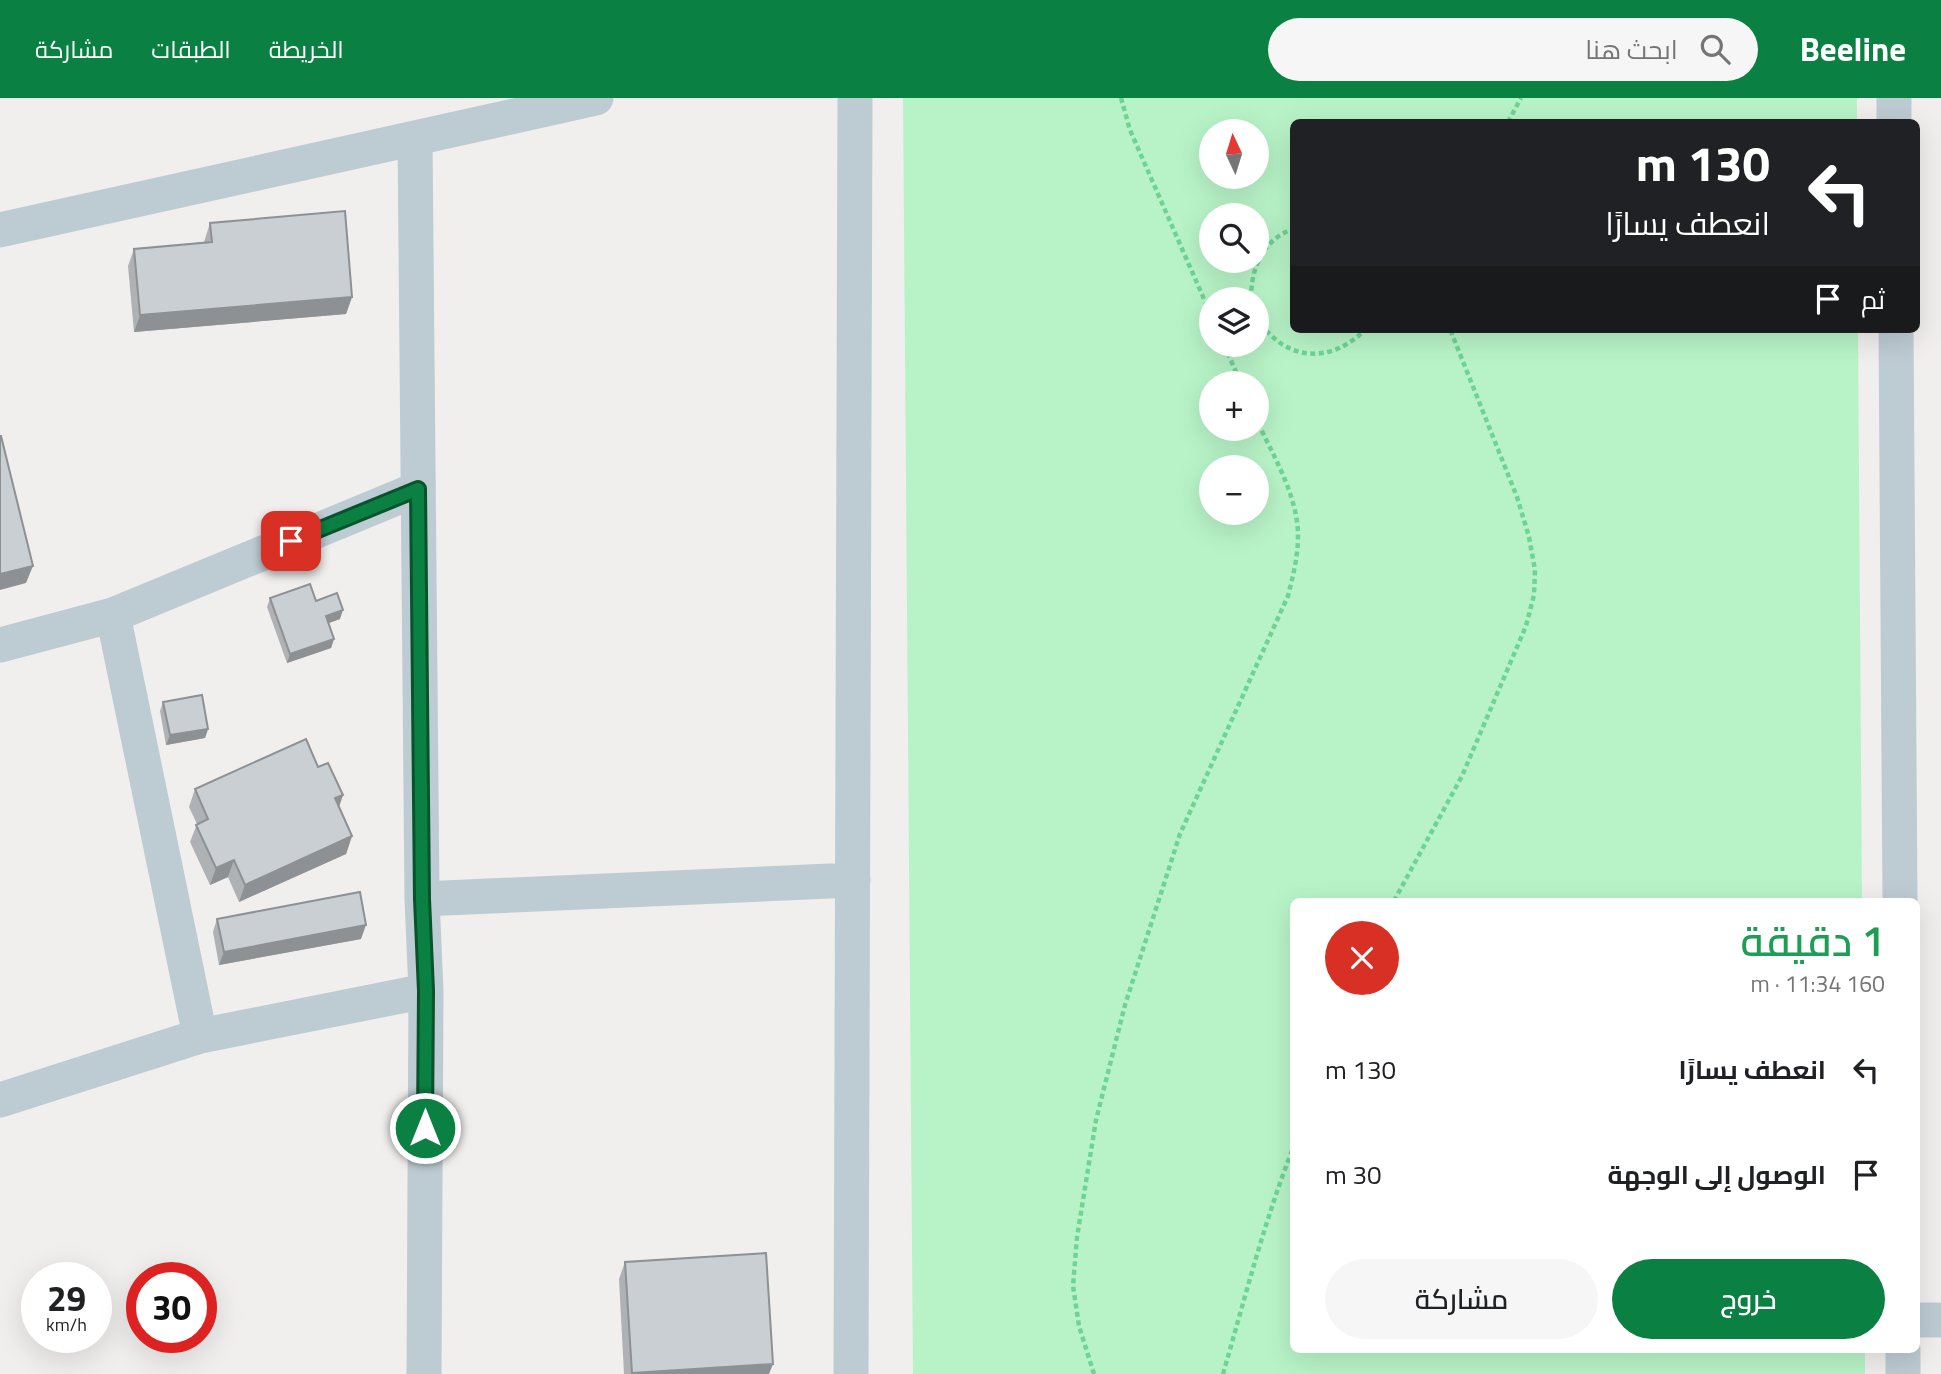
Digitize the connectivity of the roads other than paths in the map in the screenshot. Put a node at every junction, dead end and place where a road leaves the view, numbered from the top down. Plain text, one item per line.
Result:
1 (596, 98) edge
2 (855, 98) edge
3 (1894, 98) edge
4 (1894, 119) edge
5 (415, 139) junction
6 (0, 230) edge
7 (1896, 333) edge
8 (418, 489) junction
9 (113, 615) junction
10 (0, 645) edge
11 (853, 880) junction
12 (1900, 898) edge
13 (422, 899) junction
14 (426, 991) junction
15 (200, 1036) junction
16 (0, 1100) edge
17 (1920, 1320) edge
18 (1941, 1320) edge
19 (1903, 1353) edge
20 (424, 1374) edge
21 (851, 1374) edge
22 (1903, 1374) edge

1 - 5 street
2 - 11 street
3 - 4 street
5 - 6 street
5 - 8 street
7 - 12 street
8 - 9 street
8 - 13 street
9 - 10 street
9 - 15 street
11 - 13 street
11 - 21 street
13 - 14 street
14 - 15 street
14 - 20 street
15 - 16 street
17 - 18 street
19 - 22 street

